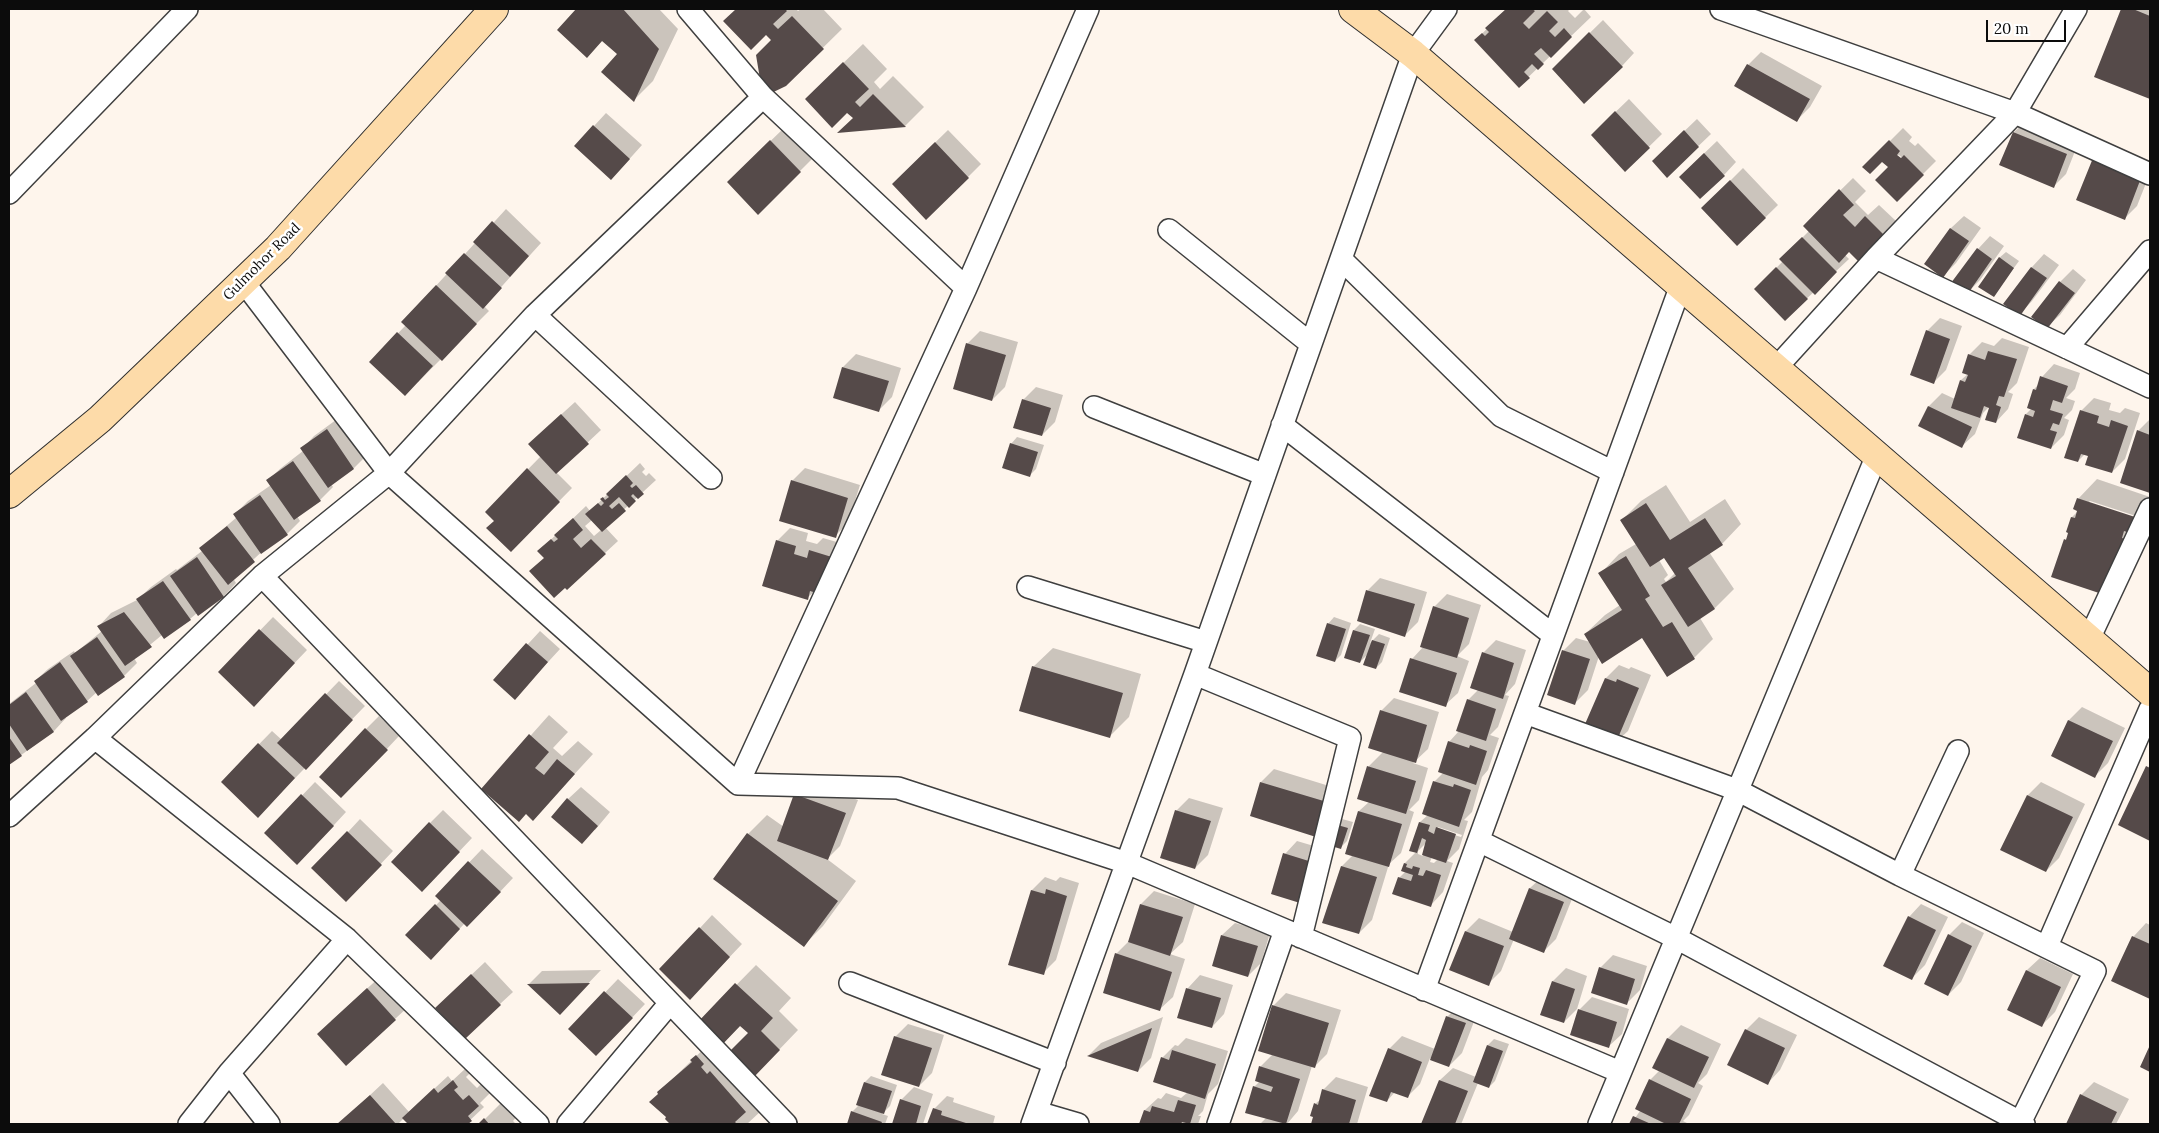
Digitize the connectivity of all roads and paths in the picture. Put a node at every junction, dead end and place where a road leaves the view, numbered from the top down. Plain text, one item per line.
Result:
1 (187, 9) edge
2 (688, 9) edge
3 (1088, 9) edge
4 (1353, 9) edge
5 (1446, 9) edge
6 (1721, 9) edge
7 (2076, 9) edge
8 (486, 12) edge
9 (1413, 54) junction
10 (763, 97) junction
11 (2015, 114) junction
12 (2150, 174) edge
13 (9, 193) edge
14 (1169, 230) dead end
15 (2150, 251) edge
16 (1876, 258) junction
17 (1341, 259) junction
18 (243, 281) junction
19 (1681, 285) junction
20 (966, 288) junction
21 (535, 315) junction
22 (1311, 344) junction
23 (2067, 348) junction
24 (1776, 368) junction
25 (2150, 387) edge
26 (1094, 407) dead end
27 (1282, 425) junction
28 (1876, 455) junction
29 (1613, 472) junction
30 (389, 473) junction
31 (1265, 475) junction
32 (711, 478) dead end
33 (9, 494) edge
34 (2150, 509) edge
35 (262, 576) junction
36 (1028, 587) dead end
37 (1553, 635) junction
38 (2089, 639) junction
39 (1206, 642) junction
40 (1195, 674) junction
41 (2150, 692) edge
42 (2150, 709) edge
43 (1525, 713) junction
44 (96, 738) junction
45 (1958, 751) dead end
46 (738, 784) junction
47 (1737, 790) junction
48 (9, 816) edge
49 (1478, 841) junction
50 (1127, 863) junction
51 (1900, 875) junction
52 (1293, 934) junction
53 (1676, 938) junction
54 (347, 939) junction
55 (2047, 946) junction
56 (850, 983) dead end
57 (1424, 990) junction
58 (670, 1003) junction
59 (1054, 1063) junction
60 (1620, 1072) junction
61 (229, 1073) junction
62 (1034, 1118) edge
63 (2022, 1123) edge
64 (189, 1124) edge
65 (269, 1124) edge
66 (538, 1124) edge
67 (568, 1124) edge
68 (786, 1124) edge
69 (1078, 1124) edge
70 (1218, 1124) edge
71 (1599, 1124) edge

1 - 13 street
2 - 10 street
3 - 20 street
4 - 9 street
5 - 9 street
6 - 11 street
7 - 11 street
8 - 18 street, Gulmohor Road
9 - 17 street
9 - 19 street
10 - 20 street
10 - 21 street
11 - 12 street
11 - 16 street
14 - 22 street
15 - 23 street
16 - 23 street
16 - 24 street
17 - 22 street
17 - 29 street
18 - 30 street
18 - 33 street, Gulmohor Road
19 - 24 street
19 - 29 street
20 - 46 street
21 - 30 street
21 - 32 street
22 - 27 street
23 - 25 street
24 - 28 street
26 - 31 street
27 - 31 street
27 - 37 street
28 - 38 street
28 - 47 street
29 - 37 street
30 - 35 street
30 - 46 street
31 - 39 street
34 - 38 street
35 - 44 street
35 - 58 street
36 - 39 street
37 - 43 street
38 - 41 street
39 - 40 street
40 - 50 street
40 - 52 street
42 - 55 street
43 - 47 street
43 - 49 street
44 - 48 street
44 - 54 street
45 - 51 street
46 - 50 street
47 - 51 street
47 - 53 street
49 - 53 street
49 - 57 street
50 - 52 street
50 - 59 street
51 - 55 street
52 - 57 street
52 - 70 street
53 - 60 street
53 - 63 street
54 - 61 street
54 - 66 street
55 - 63 street
56 - 59 street
57 - 60 street
58 - 67 street
58 - 68 street
59 - 62 street
60 - 71 street
61 - 64 street
61 - 65 street
62 - 69 street

